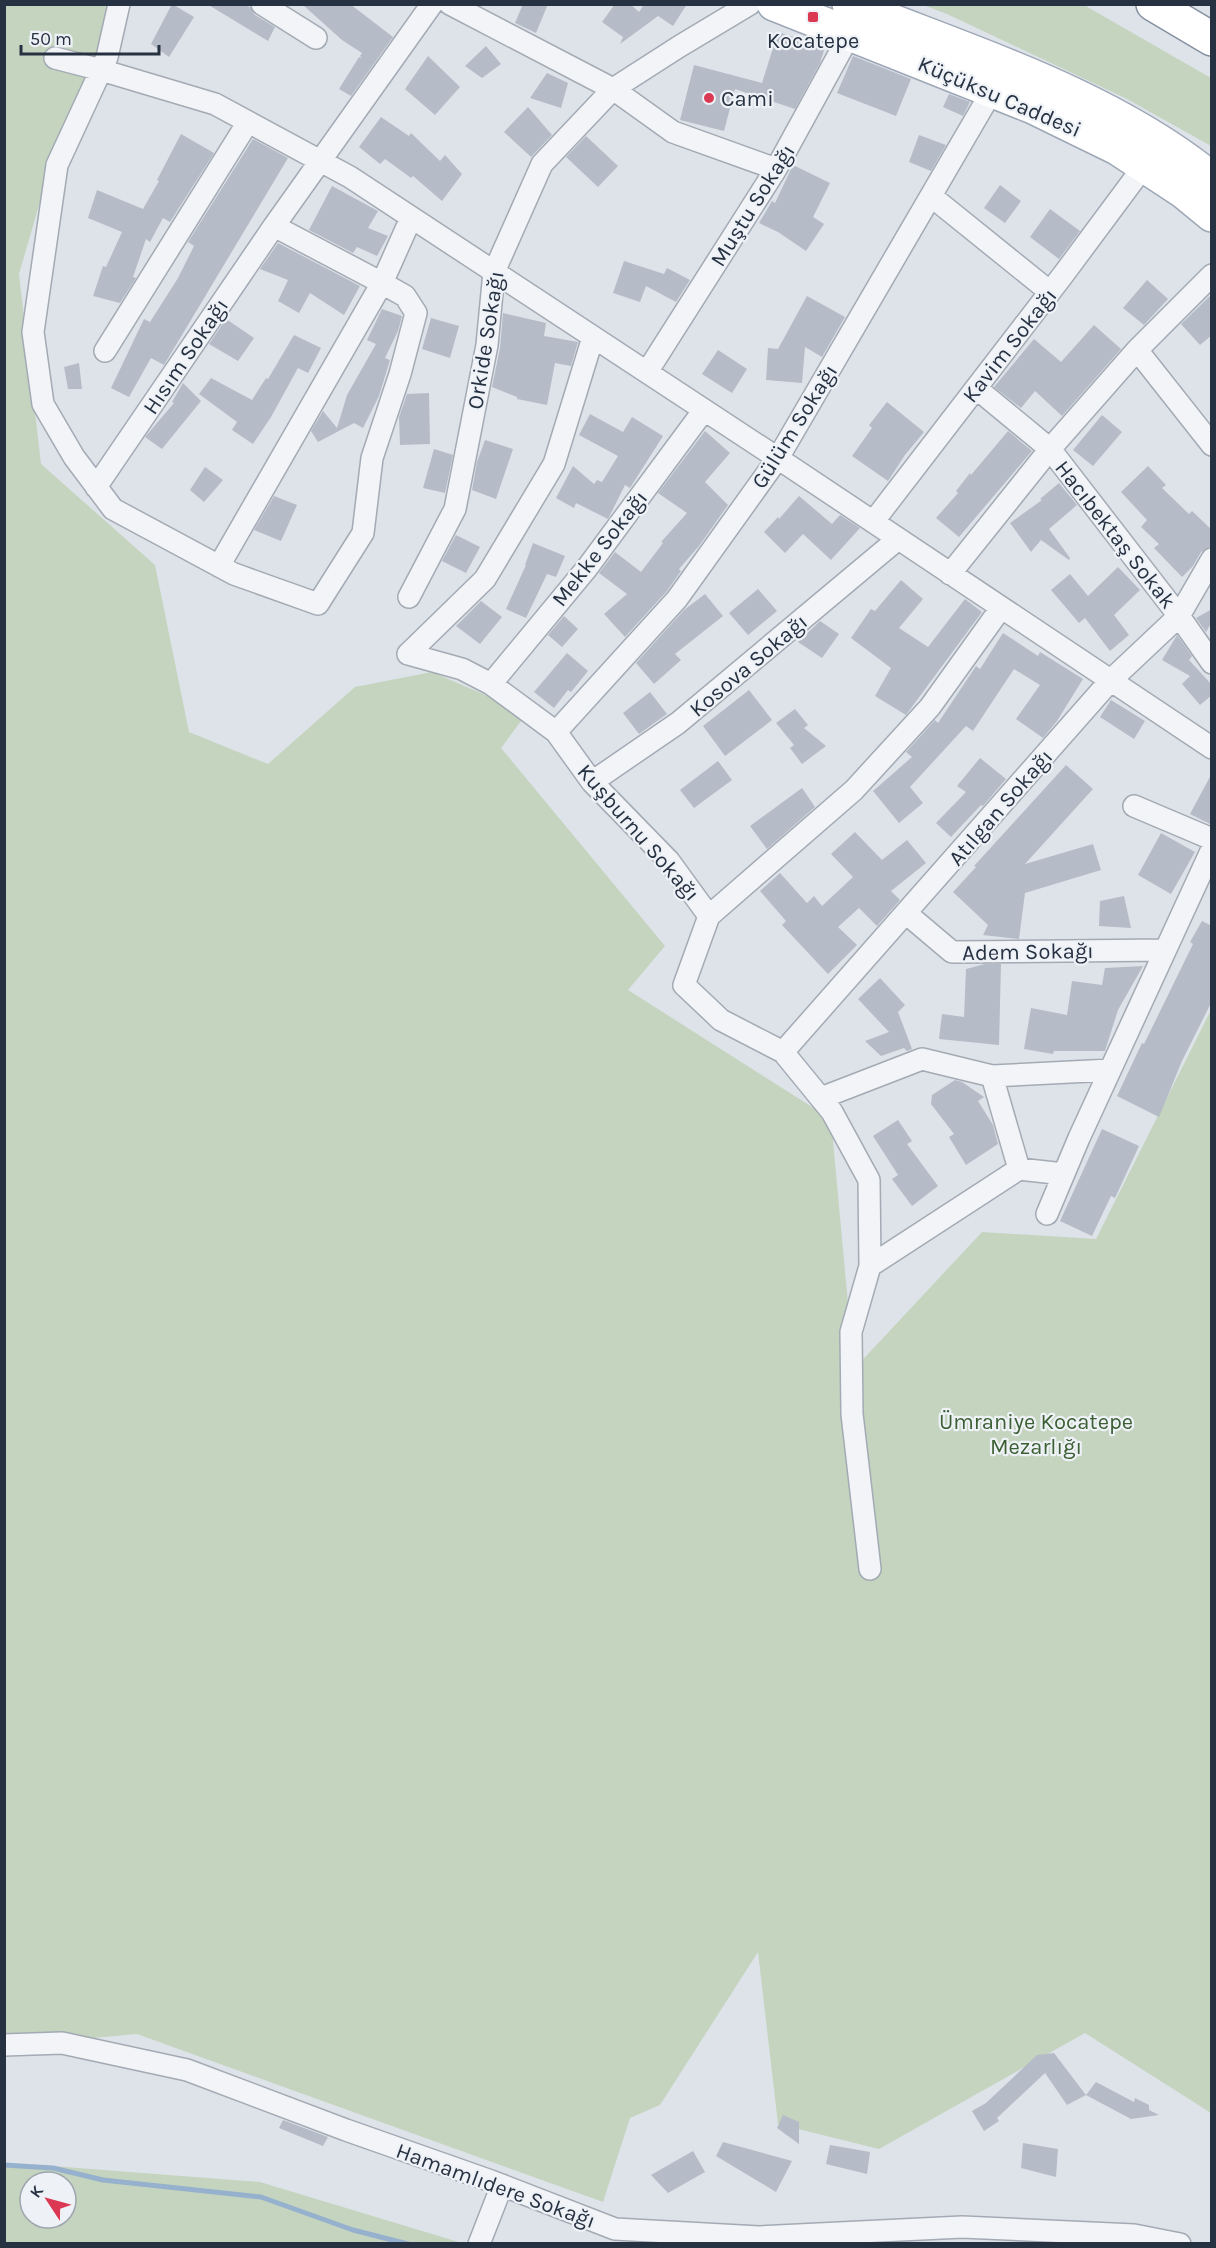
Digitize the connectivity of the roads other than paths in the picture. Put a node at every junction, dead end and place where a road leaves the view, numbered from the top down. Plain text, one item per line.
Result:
1 (119, 4) edge
2 (262, 4) edge
3 (432, 4) edge
4 (450, 4) edge
5 (750, 4) edge
6 (774, 4) edge
7 (1153, 4) edge
8 (850, 20) edge
9 (316, 38) dead end
10 (1212, 39) edge
11 (55, 58) dead end
12 (101, 70) junction
13 (614, 89) junction
14 (992, 91) junction
15 (248, 122) junction
16 (322, 162) junction
17 (1144, 166) junction
18 (776, 169) junction
19 (1212, 179) edge
20 (931, 196) junction
21 (1212, 214) edge
22 (411, 218) junction
23 (274, 226) junction
24 (494, 272) junction
25 (1212, 275) edge
26 (382, 283) junction
27 (1050, 292) junction
28 (593, 337) junction
29 (1137, 350) junction
30 (105, 351) dead end
31 (647, 372) junction
32 (976, 388) junction
33 (704, 410) junction
34 (1212, 445) edge
35 (1050, 449) junction
36 (778, 458) junction
37 (96, 487) junction
38 (873, 522) junction
39 (898, 539) junction
40 (1212, 560) edge
41 (219, 566) junction
42 (950, 574) junction
43 (409, 597) dead end
44 (1001, 608) junction
45 (1179, 616) junction
46 (1212, 663) edge
47 (1110, 681) junction
48 (491, 684) junction
49 (556, 732) junction
50 (1212, 748) edge
51 (592, 782) junction
52 (1134, 806) dead end
53 (1212, 840) edge
54 (1212, 849) edge
55 (907, 914) junction
56 (709, 915) junction
57 (1164, 950) junction
58 (783, 1052) junction
59 (1110, 1070) junction
60 (992, 1076) junction
61 (821, 1098) junction
62 (1019, 1169) junction
63 (1064, 1174) junction
64 (1047, 1214) dead end
65 (870, 1266) junction
66 (870, 1569) dead end
67 (4, 2045) edge
68 (502, 2185) junction
69 (482, 2235) edge
70 (1180, 2244) edge

1 - 12 street
2 - 9 street
3 - 16 street
4 - 13 street
5 - 13 street, Orkide Sokağı
6 - 8 main road, Küçüksu Caddesi
7 - 10 main road
8 - 14 main road, Küçüksu Caddesi
8 - 18 street, Muştu Sokağı
8 - 19 main road, Küçüksu Caddesi
11 - 12 street
12 - 15 street
12 - 37 street
13 - 18 street
13 - 24 street, Orkide Sokağı
14 - 17 main road, Küçüksu Caddesi
14 - 20 street, Gülüm Sokağı
15 - 16 street
15 - 30 street
16 - 22 street
16 - 23 street, Hısım Sokağı
17 - 21 main road, Küçüksu Caddesi
17 - 27 street, Kavim Sokağı
18 - 31 street, Muştu Sokağı
20 - 27 street
20 - 36 street, Gülüm Sokağı
22 - 24 street
22 - 26 street
23 - 26 street
23 - 37 street, Hısım Sokağı
24 - 28 street
24 - 43 street, Orkide Sokağı
25 - 29 street
26 - 41 street
26 - 41 street
27 - 32 street, Kavim Sokağı
28 - 31 street
28 - 48 street, Kuşburnu Sokağı
29 - 34 street
29 - 35 street
31 - 33 street
32 - 35 street
32 - 38 street, Kavim Sokağı
33 - 36 street
33 - 48 street, Mekke Sokağı
35 - 42 street, Hacıbektaş Sokak
35 - 45 street, Hacıbektaş Sokak
36 - 38 street
36 - 49 street, Gülüm Sokağı
37 - 41 street
38 - 39 street
39 - 42 street
39 - 51 street, Kosova Sokağı
40 - 45 street, Atılgan Sokağı
42 - 44 street
44 - 47 street
44 - 56 street
45 - 46 street, Hacıbektaş Sokak
45 - 47 street, Atılgan Sokağı
47 - 50 street
47 - 55 street, Atılgan Sokağı
48 - 49 street, Kuşburnu Sokağı
49 - 51 street, Kuşburnu Sokağı
51 - 56 street, Kuşburnu Sokağı
52 - 53 street
54 - 57 street
55 - 57 street, Adem Sokağı
55 - 58 street, Atılgan Sokağı
56 - 58 street, Kuşburnu Sokağı
57 - 59 street
58 - 61 street, Kuşburnu Sokağı
59 - 60 street
59 - 63 street
60 - 61 street
60 - 62 street
61 - 65 street, Kuşburnu Sokağı
62 - 63 street
62 - 65 street
63 - 64 street
65 - 66 street, Kuşburnu Sokağı
67 - 68 street, Hamamlıdere Sokağı
68 - 69 street
68 - 70 street, Hamamlıdere Sokağı

